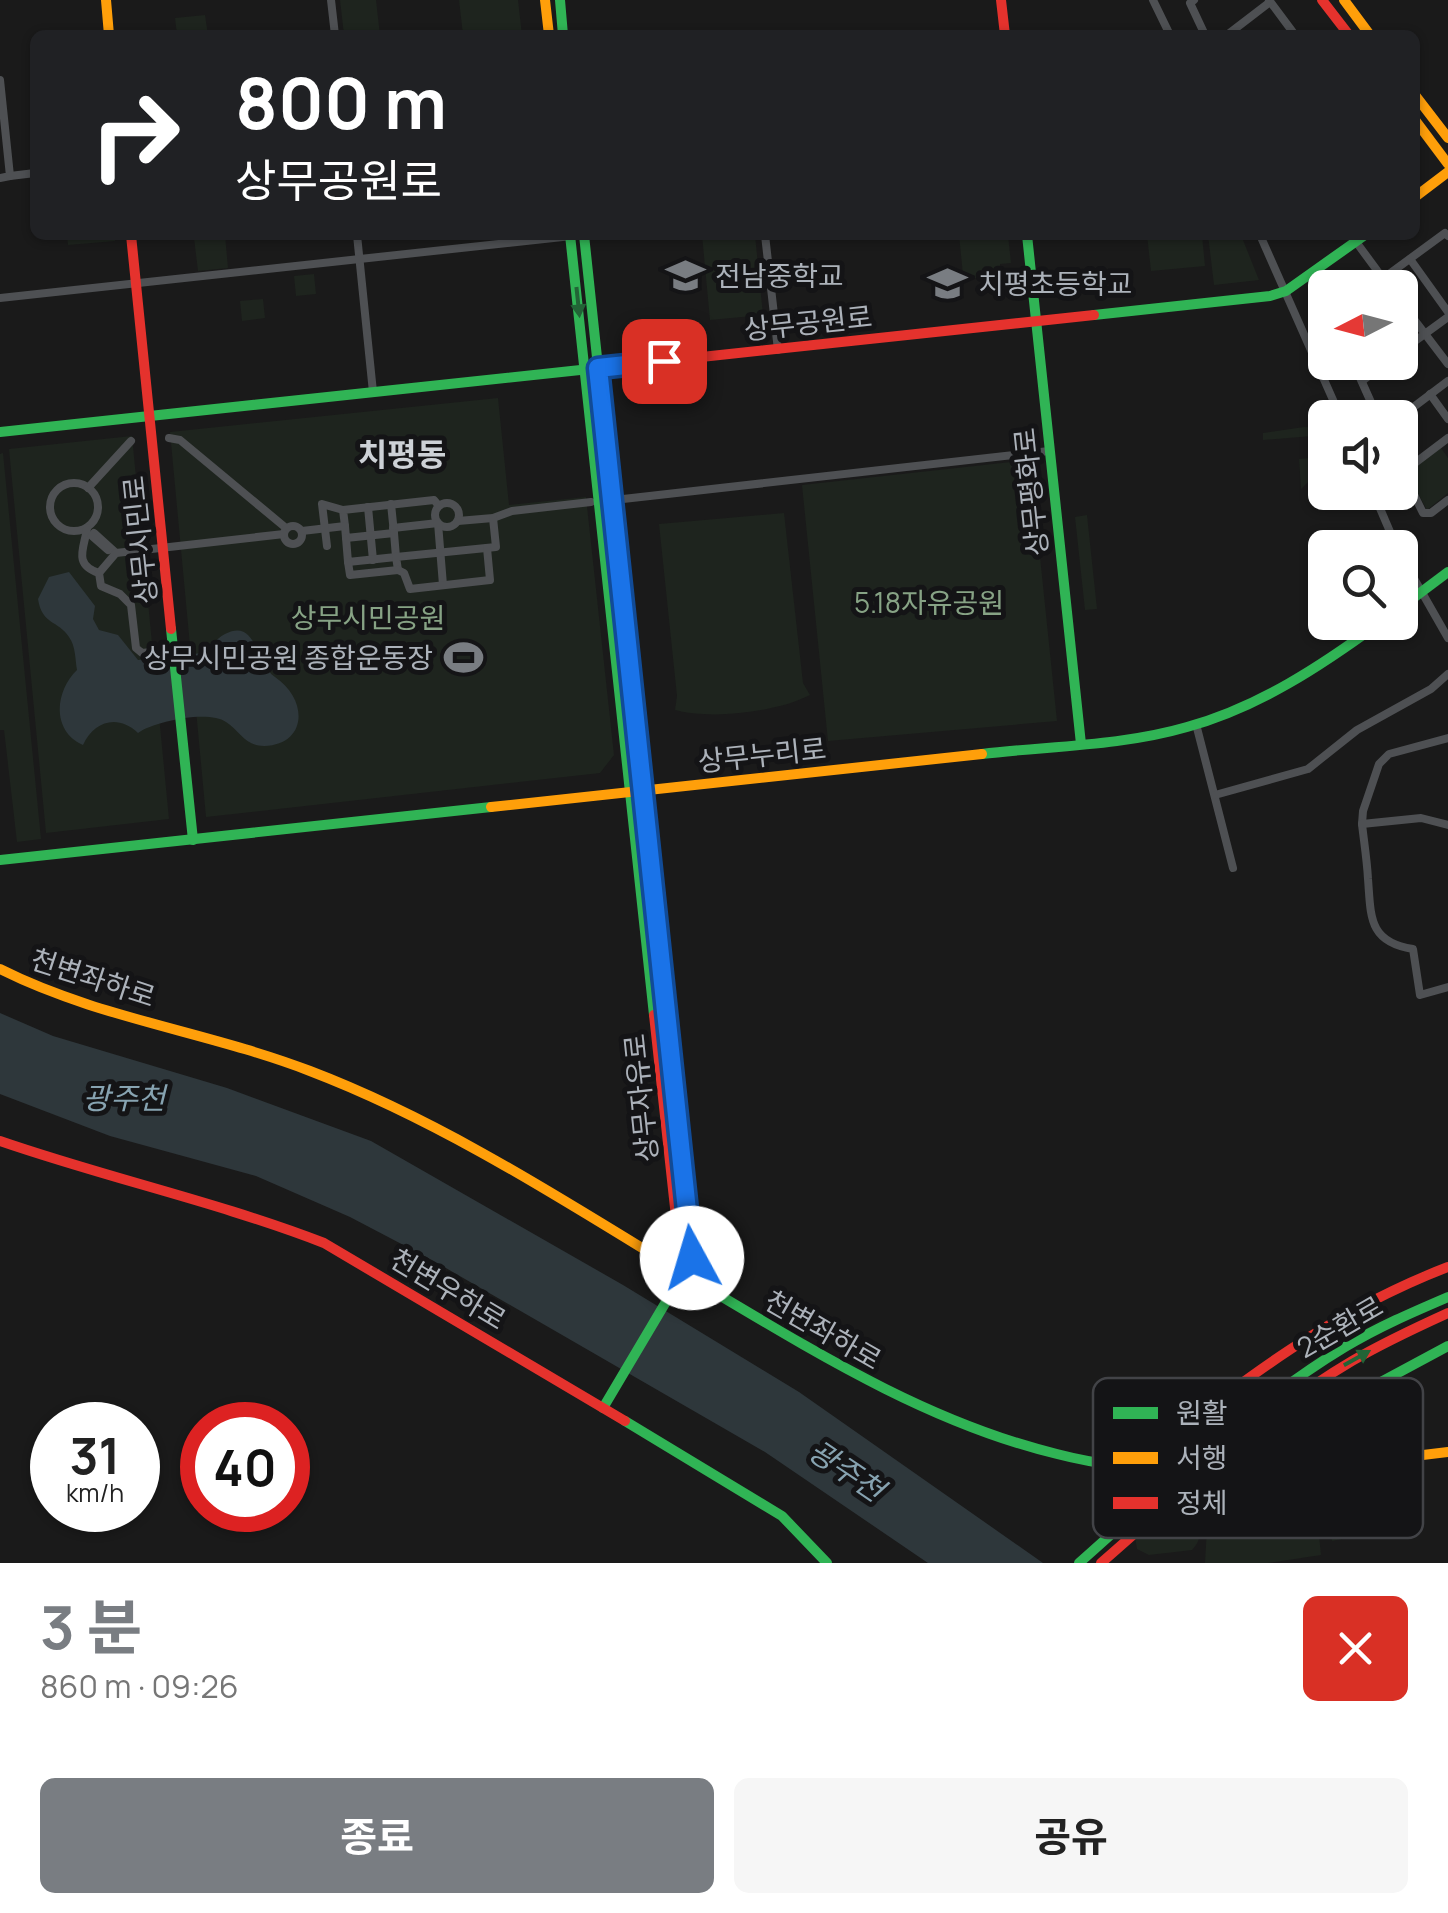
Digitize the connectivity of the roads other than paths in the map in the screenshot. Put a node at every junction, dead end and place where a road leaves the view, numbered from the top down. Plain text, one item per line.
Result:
1 (106, 0) edge
2 (331, 0) edge
3 (545, 0) edge
4 (560, 0) edge
5 (1001, 0) edge
6 (1154, 0) edge
7 (1322, 0) edge
8 (1344, 0) edge
9 (1270, 1) edge
10 (1192, 2) edge
11 (109, 30) edge
12 (335, 30) edge
13 (548, 30) edge
14 (563, 30) edge
15 (1004, 30) edge
16 (1168, 30) edge
17 (1203, 30) edge
18 (1233, 30) edge
19 (1291, 30) edge
20 (1345, 30) edge
21 (1366, 30) edge
22 (0, 80) edge
23 (1420, 101) edge
24 (1448, 116) edge
25 (1436, 123) junction
26 (1420, 127) edge
27 (1448, 138) edge
28 (1448, 164) edge
29 (1448, 172) edge
30 (30, 174) edge
31 (10, 176) junction
32 (0, 178) edge
33 (1420, 193) edge
34 (1447, 235) edge
35 (132, 240) edge
36 (357, 240) edge
37 (536, 240) edge
38 (570, 240) edge
39 (583, 240) edge
40 (766, 240) edge
41 (1028, 240) edge
42 (1262, 240) edge
43 (1353, 240) edge
44 (1359, 240) edge
45 (1410, 259) junction
46 (359, 261) junction
47 (1378, 270) edge
48 (1394, 270) edge
49 (136, 284) junction
50 (1286, 292) junction
51 (0, 298) edge
52 (1448, 314) edge
53 (1036, 321) junction
54 (1418, 325) edge
55 (1425, 334) junction
56 (1418, 339) edge
57 (778, 350) junction
58 (1448, 364) edge
59 (598, 368) junction
60 (585, 370) junction
61 (1364, 380) edge
62 (1448, 381) edge
63 (1362, 382) joint
64 (373, 392) junction
65 (1430, 394) junction
66 (1332, 400) edge
67 (1370, 400) edge
68 (1418, 404) edge
69 (150, 416) junction
70 (1448, 420) edge
71 (175, 429) dead end
72 (0, 432) edge
73 (169, 438) dead end
74 (1448, 438) edge
75 (180, 440) junction
76 (131, 441) dead end
77 (1049, 451) junction
78 (1418, 458) edge
79 (88, 488) junction
80 (623, 499) dead end
81 (1448, 500) edge
82 (1418, 501) edge
83 (591, 502) dead end
84 (391, 504) junction
85 (439, 506) junction
86 (368, 507) junction
87 (342, 510) junction
88 (493, 518) junction
89 (458, 521) junction
90 (438, 524) junction
91 (344, 526) junction
92 (324, 529) junction
93 (394, 530) junction
94 (87, 531) junction
95 (285, 531) junction
96 (302, 532) junction
97 (371, 535) junction
98 (346, 538) junction
99 (327, 546) dead end
100 (487, 548) junction
101 (111, 553) junction
102 (439, 553) junction
103 (396, 558) junction
104 (373, 560) junction
105 (348, 562) junction
106 (398, 570) junction
107 (97, 572) junction
108 (1448, 572) edge
109 (443, 585) junction
110 (1418, 586) edge
111 (1421, 592) junction
112 (1418, 594) edge
113 (1448, 638) edge
114 (1355, 640) edge
115 (151, 652) dead end
116 (1448, 674) edge
117 (1196, 724) junction
118 (1448, 738) edge
119 (1080, 744) junction
120 (638, 790) junction
121 (1216, 794) junction
122 (1362, 824) junction
123 (1448, 824) edge
124 (193, 840) junction
125 (0, 860) edge
126 (1234, 868) dead end
127 (0, 969) edge
128 (1448, 987) edge
129 (0, 1141) edge
130 (1448, 1267) edge
131 (682, 1273) junction
132 (1448, 1298) edge
133 (1448, 1313) edge
134 (1448, 1346) edge
135 (1246, 1378) edge
136 (1298, 1378) edge
137 (1322, 1378) edge
138 (1382, 1378) edge
139 (604, 1408) junction
140 (1448, 1452) edge
141 (1423, 1455) edge
142 (1093, 1461) edge
143 (1108, 1538) edge
144 (1129, 1538) edge
145 (828, 1563) edge
146 (1079, 1563) edge
147 (1101, 1563) edge

1 - 11 main road
2 - 12 street
3 - 13 main road
4 - 14 main road
5 - 15 main road
6 - 16 street
7 - 20 main road
8 - 21 main road
9 - 18 street
9 - 19 street
10 - 17 street
22 - 31 street
23 - 25 main road
24 - 25 street
25 - 27 main road
26 - 28 main road
29 - 33 main road
30 - 31 street
31 - 32 street
34 - 45 street
35 - 49 main road, 상무시민로
36 - 46 street
37 - 46 street
38 -> 60 main road, 상무자유로
39 - 59 main road, 상무자유로
40 - 57 street
41 - 53 main road, 상무평화로
42 - 50 street
43 - 50 main road, 상무공원로
44 - 47 street
45 - 48 street
45 - 52 street
46 - 49 street
46 - 64 street
49 - 51 street
49 - 69 main road, 상무시민로
50 - 53 main road, 상무공원로
50 - 66 street
52 - 55 street
53 - 57 main road, 상무공원로
53 - 77 main road, 상무평화로
54 - 55 street
55 - 56 street
55 - 58 street
57 - 59 main road, 상무공원로
59 - 60 main road, 상무공원로
59 - 120 main road, 상무자유로
60 - 64 main road, 상무공원로
60 - 120 main road, 상무자유로
61 - 63 street
62 - 65 street
63 - 67 street
64 - 69 main road, 상무공원로
65 - 68 street
65 - 70 street
69 - 72 main road, 상무공원로
69 - 124 main road, 상무시민로
71 - 75 street
73 - 75 street
74 - 78 street
75 - 95 street
76 - 79 street
77 - 80 street
77 - 119 main road, 상무평화로
79 - 94 street
79 - 94 street
81 - 82 street
83 - 88 street
84 - 85 street
84 - 86 street
84 - 93 street
85 - 89 street
85 - 90 street
86 - 87 street
86 - 97 street
87 - 91 street
87 - 92 street
88 - 89 street
88 - 100 street
89 - 90 street
90 - 93 street
90 - 102 street
91 - 92 street
91 - 98 street
92 - 96 street
92 - 99 street
93 - 97 street
93 - 103 street
94 - 101 street
94 - 107 street
95 - 96 street
95 - 96 street
95 - 101 street
97 - 98 street
97 - 104 street
98 - 105 street
100 - 102 street
100 - 109 street
101 - 107 street
102 - 103 street
102 - 109 street
103 - 104 street
103 - 106 street
104 - 105 street
105 - 106 street
106 - 109 street
107 - 115 street
108 - 111 main road
110 - 111 street
111 - 112 main road
111 - 113 street
114 - 117 main road, 상무누리로
116 - 121 street
117 - 119 main road, 상무누리로
117 - 121 street
118 - 122 street
119 - 120 main road, 상무누리로
120 - 124 main road, 상무누리로
120 - 131 main road, 상무자유로
121 - 126 street
122 - 123 street
122 - 128 street
124 - 125 main road, 상무누리로
127 - 131 main road, 천변좌하로
129 - 139 main road, 천변우하로
130 - 135 main road
131 - 139 main road
131 - 142 main road, 천변좌하로
132 - 136 main road, 2순환로
137 -> 133 main road, 2순환로
134 - 138 main road
139 - 145 main road, 천변우하로
140 - 141 main road, 천변좌하로
143 - 146 main road, 2순환로
147 -> 144 main road, 2순환로

